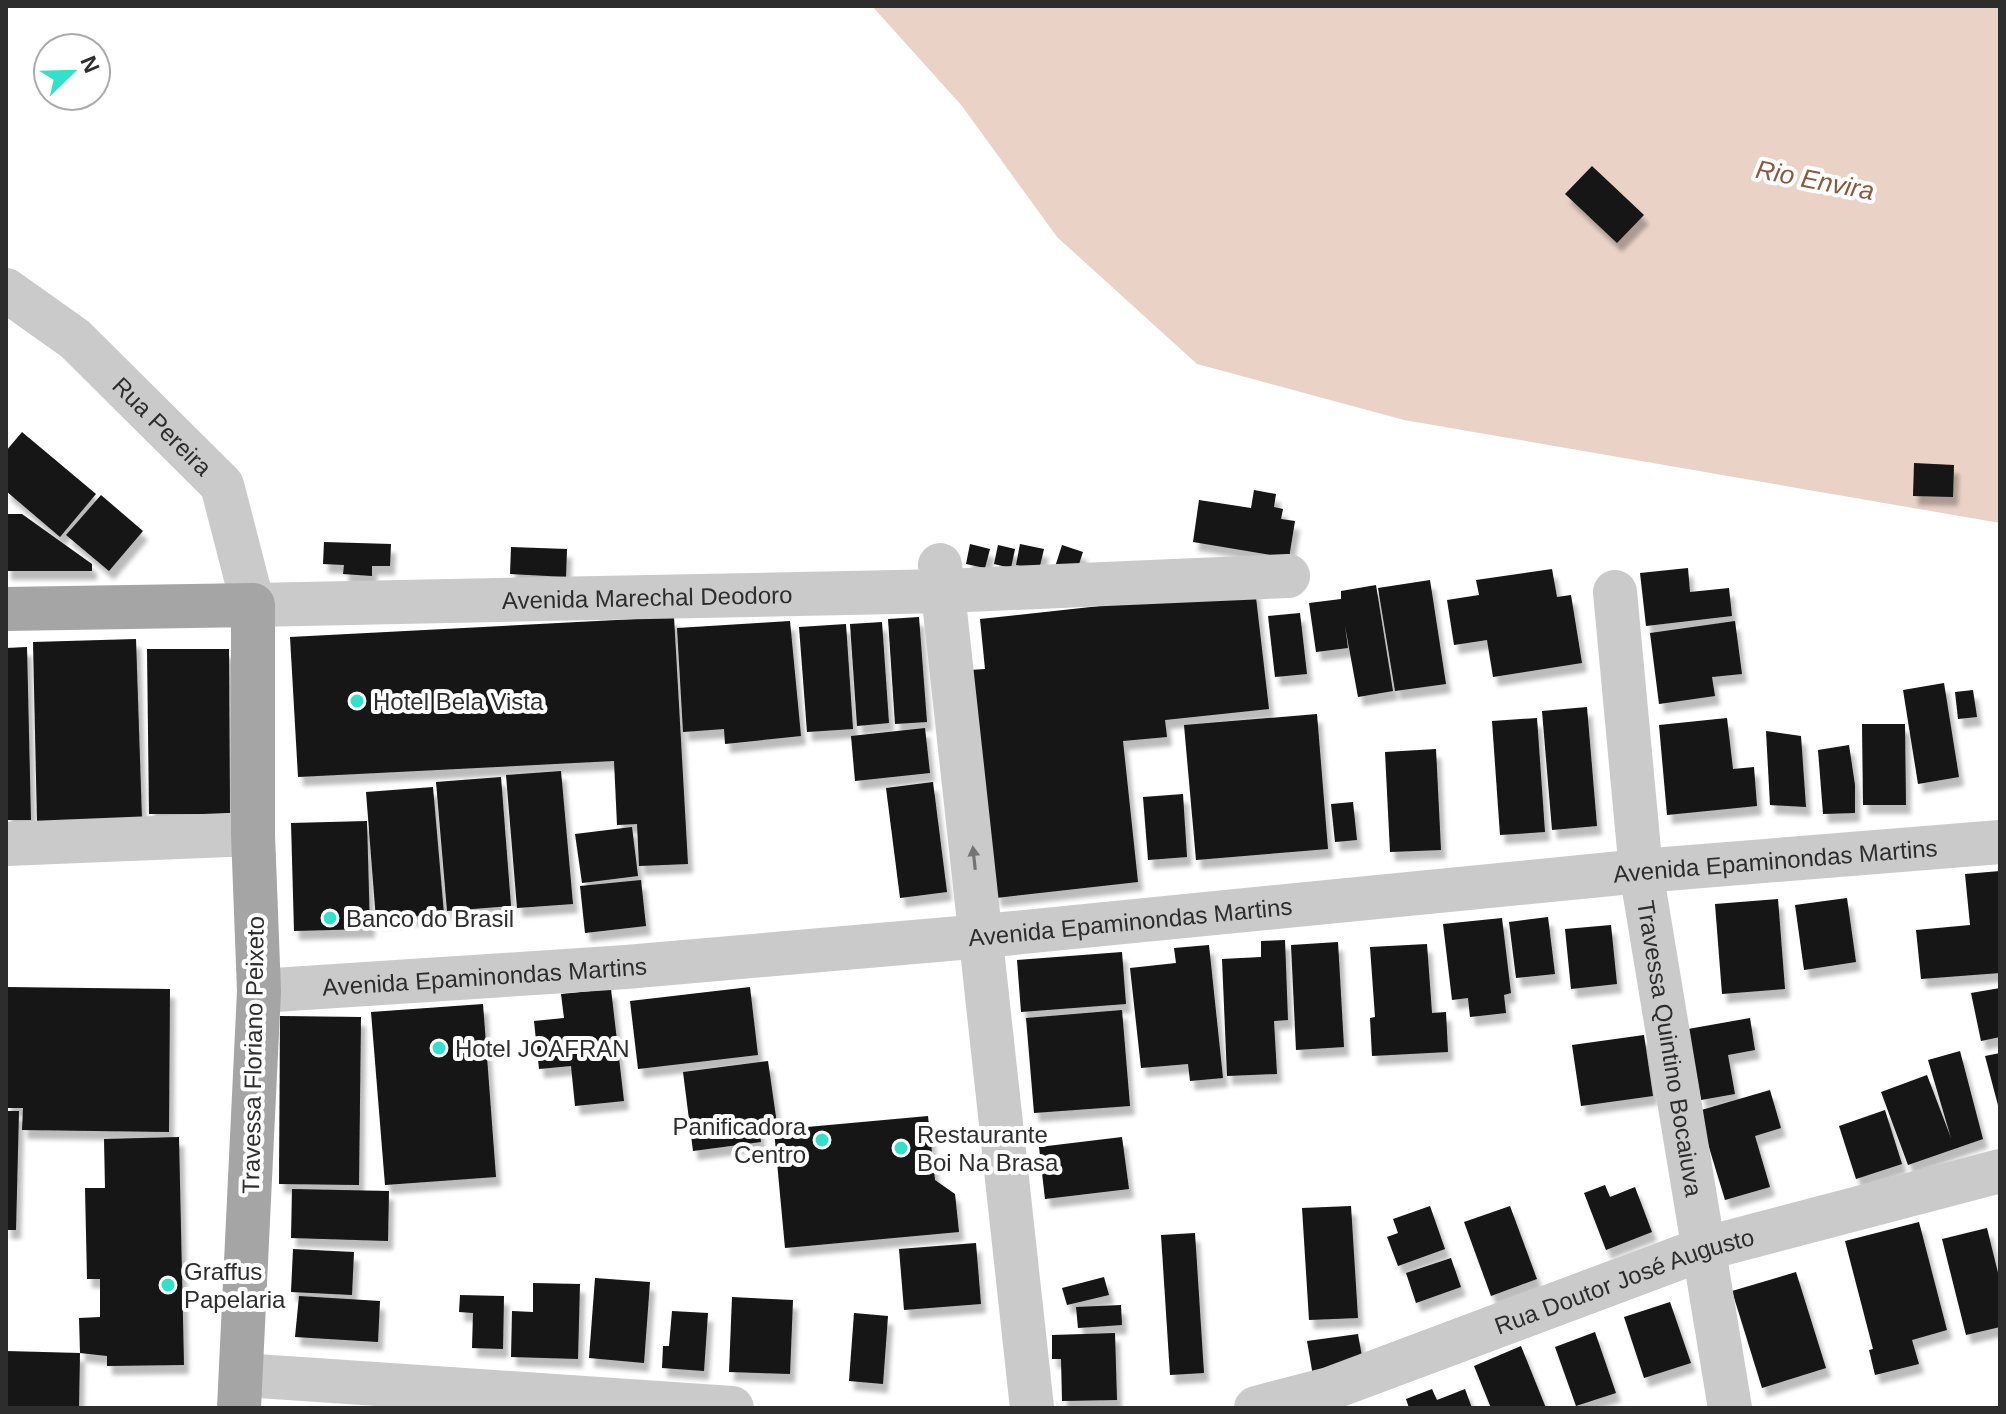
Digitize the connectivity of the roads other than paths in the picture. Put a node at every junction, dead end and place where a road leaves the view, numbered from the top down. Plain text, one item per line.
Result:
1 (6, 290) edge
2 (1288, 576) dead end
3 (942, 577) junction
4 (1615, 592) dead end
5 (253, 605) junction
6 (6, 609) edge
7 (253, 834) junction
8 (2000, 842) edge
9 (6, 844) edge
10 (1641, 871) junction
11 (983, 936) junction
12 (259, 991) junction
13 (2000, 1171) edge
14 (1703, 1249) junction
15 (241, 1392) edge
16 (732, 1408) edge
17 (1032, 1408) edge
18 (1256, 1408) edge
19 (1730, 1408) edge

1 - 5 street, Rua Pereira
2 - 3 street, Avenida Marechal Deodoro
3 - 5 street, Avenida Marechal Deodoro
11 -> 3 street
4 - 10 street, Travessa Quintino Bocaiuva
5 - 6 main road, Avenida Marechal Deodoro
5 - 7 main road, Travessa Floriano Peixeto
7 - 9 street
7 - 12 main road, Travessa Floriano Peixeto
8 - 10 street, Avenida Epaminondas Martins
10 - 11 street, Avenida Epaminondas Martins
10 - 14 street, Travessa Quintino Bocaiuva
11 - 12 street, Avenida Epaminondas Martins
11 - 17 street
12 - 15 main road, Travessa Floriano Peixeto
13 - 14 street, Rua Doutor José Augusto
14 - 18 street, Rua Doutor José Augusto
14 - 19 street, Travessa Quintino Bocaiuva
15 - 16 street

